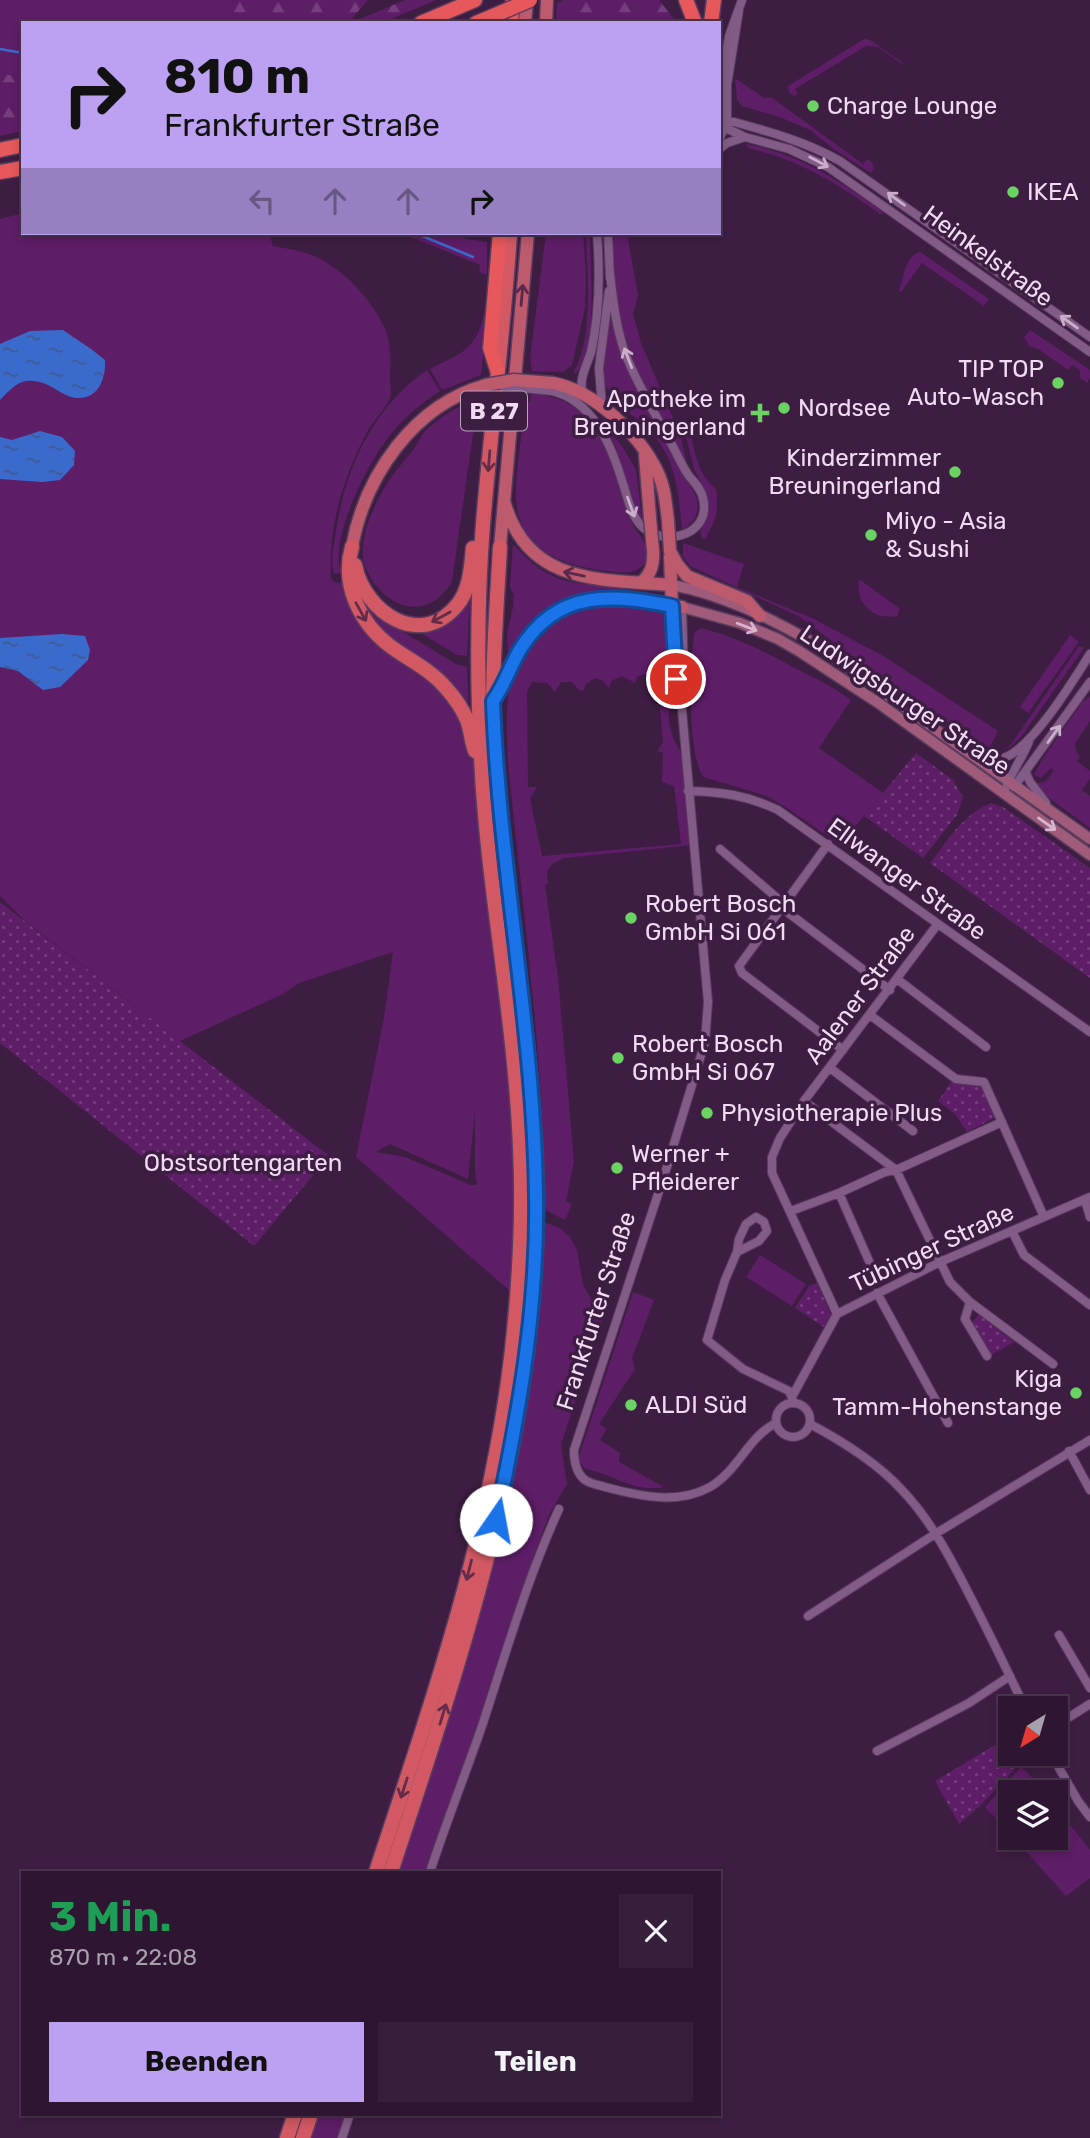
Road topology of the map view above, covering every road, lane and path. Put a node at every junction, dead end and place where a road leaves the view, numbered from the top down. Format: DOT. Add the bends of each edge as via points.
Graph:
graph roads {
  1 [pos="475,0"];
  2 [pos="513,0"];
  3 [pos="528,0"];
  4 [pos="547,0"];
  5 [pos="686,0"];
  6 [pos="714,0"];
  7 [pos="742,0"];
  8 [pos="739,10"];
  9 [pos="426,21"];
  10 [pos="481,21"];
  11 [pos="511,21"];
  12 [pos="525,21"];
  13 [pos="546,21"];
  14 [pos="694,21"];
  15 [pos="711,21"];
  16 [pos="721,86"];
  17 [pos="722,125"];
  18 [pos="745,137"];
  19 [pos="21,145"];
  20 [pos="721,148"];
  21 [pos="0,150"];
  22 [pos="21,168"];
  23 [pos="0,173"];
  24 [pos="872,182"];
  25 [pos="864,191"];
  26 [pos="500,235"];
  27 [pos="510,235"];
  28 [pos="528,235"];
  29 [pos="597,235"];
  30 [pos="608,235"];
  31 [pos="610,274"];
  32 [pos="1090,337"];
  33 [pos="1090,352"];
  34 [pos="497,370"];
  35 [pos="556,387"];
  36 [pos="582,387"];
  37 [pos="602,406"];
  38 [pos="644,452"];
  39 [pos="503,499"];
  40 [pos="483,527"];
  41 [pos="352,547"];
  42 [pos="500,547"];
  43 [pos="670,551"];
  44 [pos="641,583"];
  45 [pos="672,585"];
  46 [pos="677,606"];
  47 [pos="760,616"];
  48 [pos="1090,654"];
  49 [pos="1086,668"];
  50 [pos="1090,682"];
  51 [pos="493,701"];
  52 [pos="1029,741"];
  53 [pos="977,758"];
  54 [pos="481,763"];
  55 [pos="1026,773"];
  56 [pos="1012,783"];
  57 [pos="688,791"];
  58 [pos="1004,794"];
  59 [pos="1060,818"];
  60 [pos="1090,839"];
  61 [pos="828,844"];
  62 [pos="720,849"];
  63 [pos="1090,855"];
  64 [pos="782,905"];
  65 [pos="937,925"];
  66 [pos="897,979"];
  67 [pos="890,990"];
  68 [pos="870,1015"];
  69 [pos="1090,1032"];
  70 [pos="986,1047"];
  71 [pos="843,1050"];
  72 [pos="830,1068"];
  73 [pos="804,1101"];
  74 [pos="1002,1122"];
  75 [pos="913,1131"];
  76 [pos="896,1170"];
  77 [pos="839,1194"];
  78 [pos="1087,1198"];
  79 [pos="791,1211"];
  80 [pos="1044,1217"];
  81 [pos="1090,1217"];
  82 [pos="1012,1231"];
  83 [pos="737,1252"];
  84 [pos="869,1261"];
  85 [pos="940,1262"];
  86 [pos="877,1293"];
  87 [pos="970,1302"];
  88 [pos="1090,1305"];
  89 [pos="837,1314"];
  90 [pos="987,1356"];
  91 [pos="1053,1364"];
  92 [pos="794,1399"];
  93 [pos="776,1423"];
  94 [pos="948,1423"];
  95 [pos="810,1424"];
  96 [pos="1090,1440"];
  97 [pos="1069,1451"];
  98 [pos="1090,1490"];
  99 [pos="559,1509"];
  100 [pos="935,1534"];
  101 [pos="808,1616"];
  102 [pos="1059,1635"];
  103 [pos="1010,1676"];
  104 [pos="1090,1688"];
  105 [pos="1019,1696"];
  106 [pos="1090,1704"];
  107 [pos="1068,1718"];
  108 [pos="877,1751"];
  109 [pos="1058,1766"];
  110 [pos="1090,1817"];
  111 [pos="376,1871"];
  112 [pos="391,1871"];
  113 [pos="430,1871"];
  114 [pos="294,2116"];
  115 [pos="310,2116"];
  116 [pos="349,2116"];
  117 [pos="287,2138"];
  118 [pos="303,2138"];
  119 [pos="342,2138"];
  1 -- 9 [label="highway"];
  2 -- 11 [label="highway"];
  3 -- 10 [label="highway, bridge"];
  3 -- 12 [label="main road"];
  4 -- 13 [label="main road"];
  5 -- 14 [label="highway"];
  6 -- 15 [label="highway"];
  7 -- 8 [label="street"];
  8 -- 16 [label="street" via="729,36"];
  8 -- 17 [label="street"];
  17 -- 18 [label="street, Heinkelstraße"];
  17 -- 24 [label="street, Heinkelstraße" via="776,133 806,144"];
  18 -- 20 [label="street"];
  18 -- 25 [label="street, Heinkelstraße, one-way" via="809,157"];
  19 -- 21 [label="highway"];
  22 -- 23 [label="highway"];
  24 -- 25 [label="street"];
  32 -- 24 [label="street, Heinkelstraße, one-way"];
  25 -- 33 [label="street, Heinkelstraße"];
  26 -- 34 [label="highway" via="490,348"];
  27 -- 34 [label="highway, B 27"];
  39 -- 28 [label="main road, B 27, one-way"];
  29 -- 36 [label="street" via="599,300"];
  30 -- 31 [label="street"];
  35 -- 31 [label="street, one-way" via="589,414 604,435 640,525 673,538 693,531 704,514 702,494 653,411 625,351"];
  31 -- 37 [label="street" via="599,368"];
  34 -- 40 [label="highway, B 27, one-way"];
  35 -- 36 [label="main road"];
  35 -- 41 [label="main road, bridge" via="514,380 486,385 427,414 387,460 366,499"];
  36 -- 37 [label="main road"];
  37 -- 38 [label="main road"];
  38 -- 43 [label="main road, bridge" via="659,474"];
  38 -- 44 [label="main road, bridge" via="653,566"];
  39 -- 42 [label="main road, B 27"];
  44 -- 39 [label="main road, one-way" via="572,574 549,565 521,539"];
  40 -- 41 [label="highway, one-way" via="459,603 438,621 426,624 401,623 379,610 362,588"];
  40 -- 54 [label="highway, B 27" via="478,675"];
  41 -- 54 [label="highway, one-way" via="348,574 365,619 383,640 429,672 451,694 467,721"];
  42 -- 51 [label="highway, B 27"];
  43 -- 45 [label="main road"];
  43 -- 47 [label="main road" via="687,576 747,601"];
  44 -- 45 [label="main road"];
  45 -- 46 [label="main road"];
  45 -- 47 [label="main road, Ludwigsburger Straße" via="703,592"];
  46 -- 51 [label="highway" via="608,597 568,608 528,637"];
  46 -- 57 [label="street, Frankfurter Straße" via="674,670 681,699"];
  46 -- 58 [label="main road, Ludwigsburger Straße, one-way" via="740,624 799,651"];
  47 -- 53 [label="main road, Ludwigsburger Straße" via="817,645"];
  48 -- 49 [label="street"];
  49 -- 52 [label="street"];
  55 -- 50 [label="street, one-way"];
  112 -- 51 [label="highway, B 27, one-way" via="455,1676 491,1544 519,1410 532,1301 535,1146 500,822"];
  52 -- 53 [label="street" via="1007,757"];
  52 -- 56 [label="street"];
  53 -- 56 [label="main road, Ludwigsburger Straße"];
  54 -- 111 [label="highway, B 27, one-way" via="520,1147 522,1239 514,1334 481,1522 440,1674"];
  55 -- 56 [label="street"];
  55 -- 59 [label="street"];
  56 -- 58 [label="street"];
  56 -- 59 [label="main road, Ludwigsburger Straße"];
  57 -- 61 [label="street, Ellwanger Straße" via="755,799"];
  57 -- 93 [label="street, Frankfurter Straße" via="707,989 705,1042 575,1450 576,1467 585,1480 645,1496 689,1495 720,1480"];
  58 -- 63 [label="main road, Ludwigsburger Straße, one-way"];
  59 -- 60 [label="main road, Ludwigsburger Straße"];
  61 -- 64 [label="street"];
  61 -- 65 [label="street, Ellwanger Straße"];
  62 -- 64 [label="street"];
  64 -- 67 [label="street"];
  64 -- 71 [label="street" via="739,966 742,973"];
  65 -- 66 [label="street, Aalener Straße"];
  65 -- 69 [label="street, Ellwanger Straße"];
  66 -- 67 [label="street, Aalener Straße"];
  66 -- 70 [label="street"];
  67 -- 68 [label="street, Aalener Straße"];
  68 -- 71 [label="street, Aalener Straße"];
  68 -- 74 [label="street" via="956,1079 984,1082"];
  71 -- 72 [label="street, Aalener Straße"];
  72 -- 73 [label="street, Aalener Straße"];
  72 -- 75 [label="street"];
  73 -- 76 [label="street"];
  73 -- 79 [label="street, Aalener Straße" via="772,1157 772,1173"];
  74 -- 76 [label="street"];
  74 -- 80 [label="street"];
  76 -- 77 [label="street"];
  76 -- 85 [label="street"];
  77 -- 79 [label="street"];
  77 -- 84 [label="street"];
  78 -- 80 [label="street, Tübinger Straße"];
  78 -- 81 [label="street"];
  79 -- 89 [label="street, Aalener Straße"];
  80 -- 82 [label="street, Tübinger Straße"];
  82 -- 85 [label="street, Tübinger Straße"];
  82 -- 88 [label="street" via="1024,1255"];
  83 -- 92 [label="street" via="707,1340 743,1369 789,1391"];
  85 -- 86 [label="street, Tübinger Straße"];
  85 -- 87 [label="street" via="950,1282"];
  86 -- 89 [label="street, Tübinger Straße"];
  86 -- 94 [label="street"];
  87 -- 90 [label="street" via="965,1319"];
  87 -- 91 [label="street"];
  89 -- 92 [label="street, Tübinger Straße"];
  92 -- 93 [label="street" via="781,1408"];
  92 -- 95 [label="street" via="807,1410"];
  93 -- 95 [label="street" via="784,1434 795,1436"];
  95 -- 100 [label="street" via="863,1457 901,1489"];
  96 -- 97 [label="street"];
  97 -- 98 [label="street"];
  97 -- 100 [label="street"];
  99 -- 113 [label="street" via="524,1594"];
  100 -- 101 [label="street"];
  100 -- 103 [label="street"];
  102 -- 104 [label="street"];
  103 -- 105 [label="street"];
  103 -- 108 [label="street"];
  106 -- 107 [label="street"];
  109 -- 110 [label="street"];
  114 -- 117 [label="highway"];
  115 -- 118 [label="highway"];
  116 -- 119 [label="street"];
}
